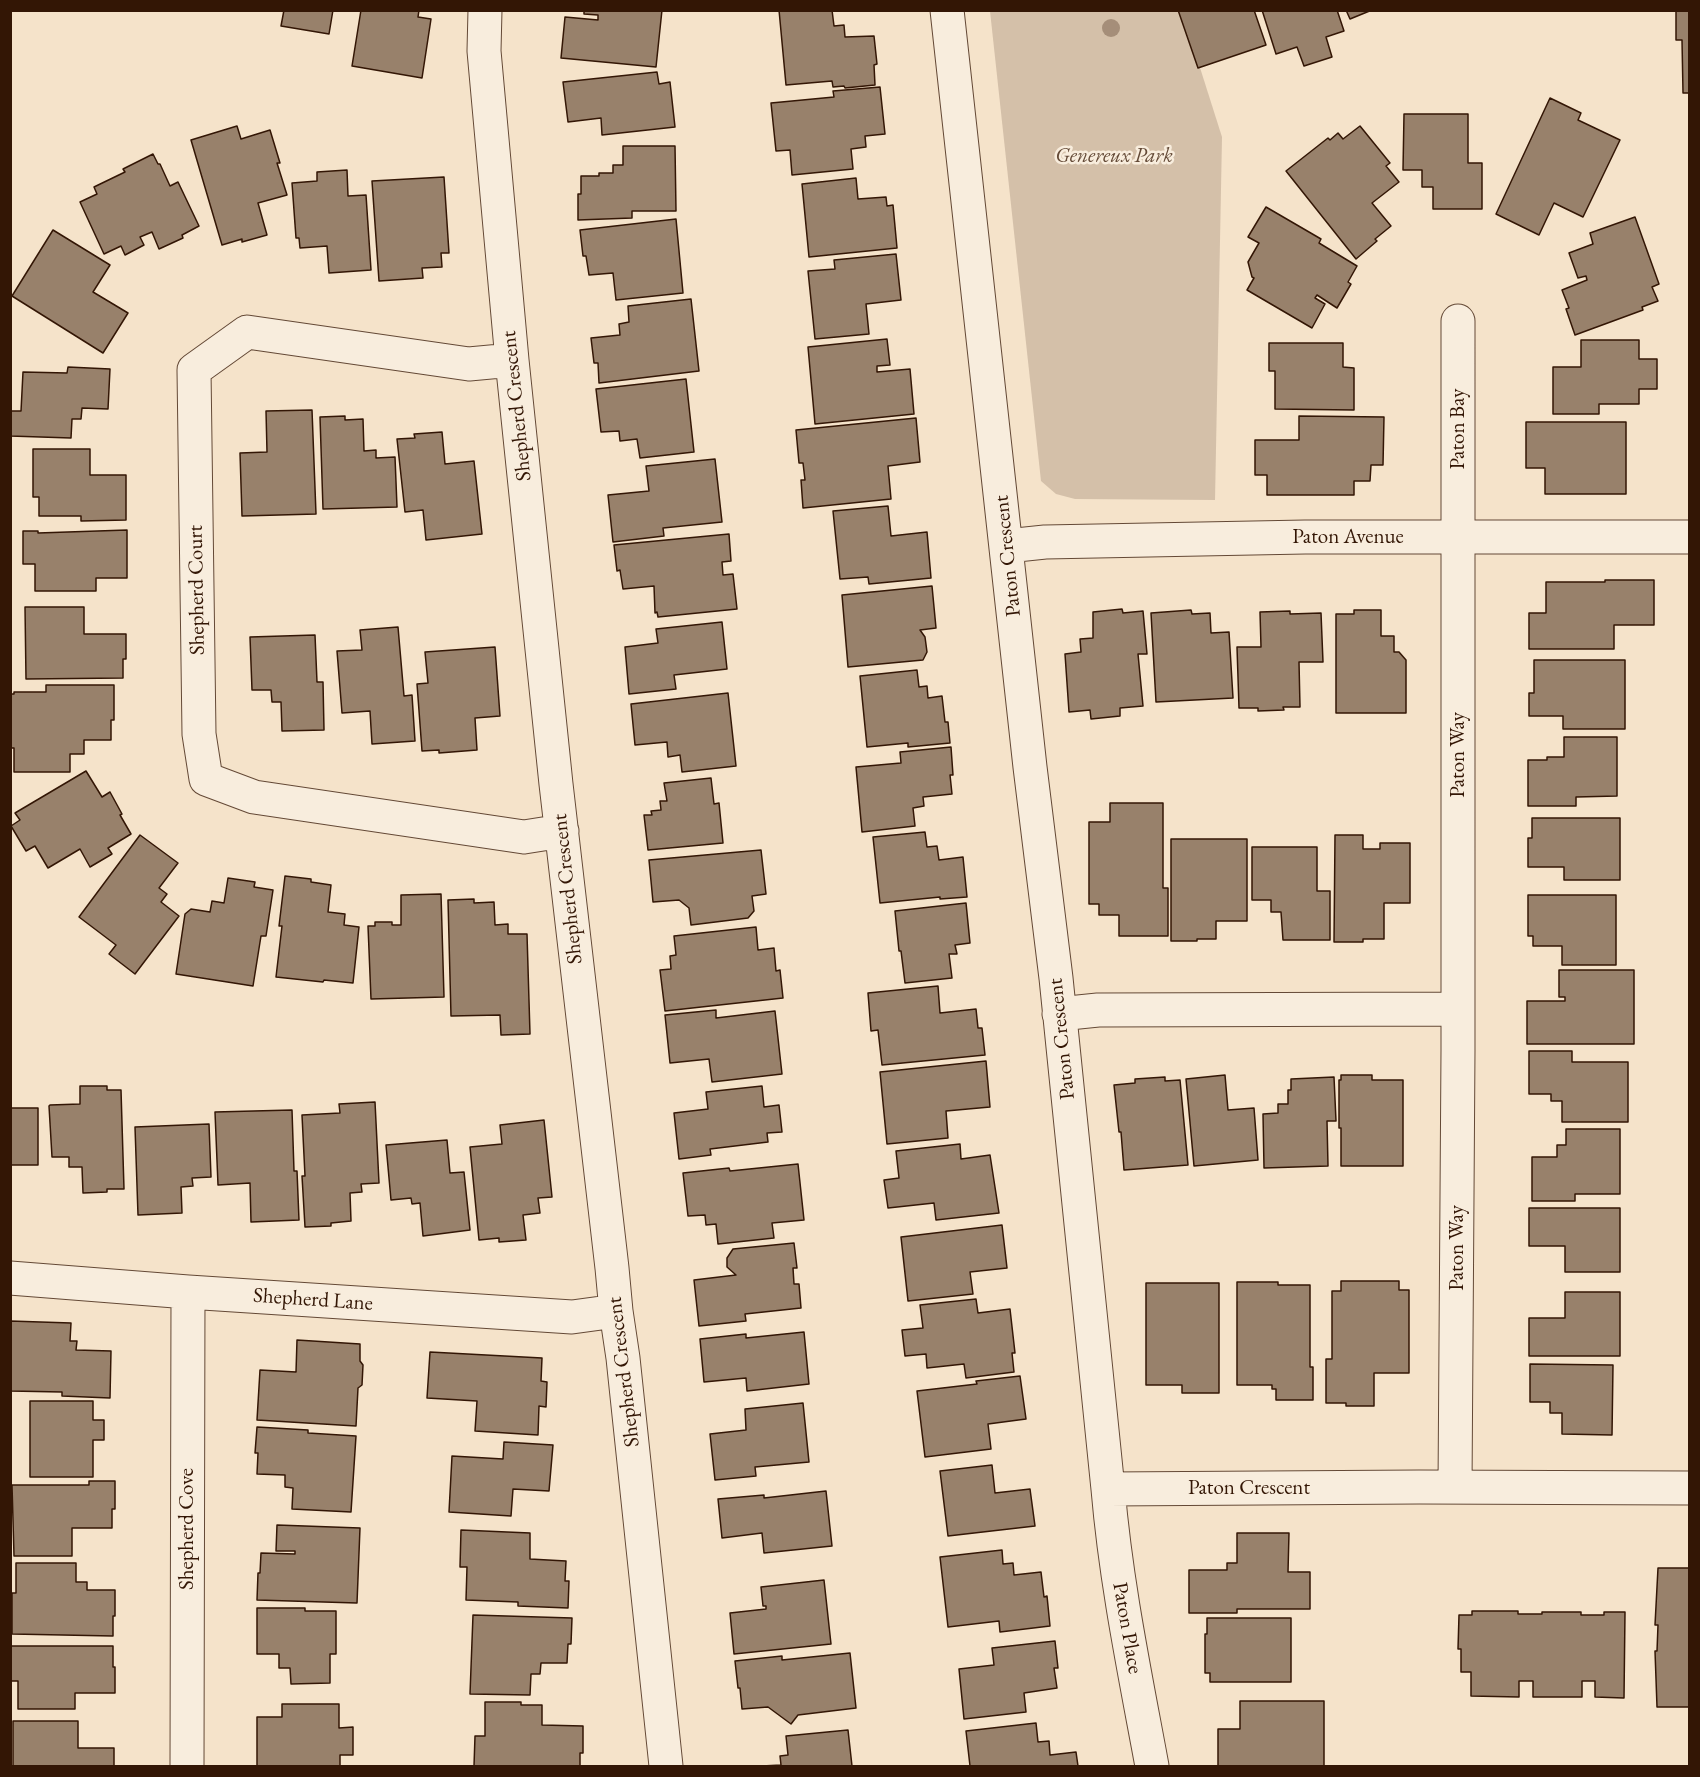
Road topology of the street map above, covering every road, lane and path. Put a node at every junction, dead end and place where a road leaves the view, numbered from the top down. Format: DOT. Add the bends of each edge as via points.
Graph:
graph roads {
  1 [pos="485,10"];
  2 [pos="947,10"];
  3 [pos="1458,321"];
  4 [pos="512,360"];
  5 [pos="1458,537"];
  6 [pos="1689,537"];
  7 [pos="1007,546"];
  8 [pos="562,831"];
  9 [pos="1458,1009"];
  10 [pos="1059,1014"];
  11 [pos="10,1278"];
  12 [pos="188,1292"];
  13 [pos="616,1311"];
  14 [pos="1455,1486"];
  15 [pos="1689,1488"];
  16 [pos="1108,1490"];
  17 [pos="187,1767"];
  18 [pos="666,1767"];
  19 [pos="1152,1767"];
  1 -- 4 [label="street, Shepherd Crescent" via="484,51"];
  2 -- 7 [label="street, Paton Crescent"];
  3 -- 5 [label="street, Paton Bay"];
  4 -- 8 [label="street, Shepherd Crescent"];
  4 -- 8 [label="street, Shepherd Court" via="469,364 247,332 194,370 199,734 206,779 254,797 524,837"];
  5 -- 6 [label="street, Paton Avenue"];
  5 -- 7 [label="street, Paton Avenue" via="1057,542"];
  5 -- 9 [label="street, Paton Way"];
  7 -- 10 [label="street, Paton Crescent"];
  8 -- 13 [label="street, Shepherd Crescent"];
  9 -- 10 [label="street" via="1098,1010"];
  9 -- 14 [label="street, Paton Way"];
  10 -- 16 [label="street, Paton Crescent"];
  11 -- 12 [label="street, Shepherd Lane"];
  12 -- 13 [label="street, Shepherd Lane" via="572,1317"];
  12 -- 17 [label="street, Shepherd Cove"];
  13 -- 18 [label="street, Shepherd Crescent"];
  14 -- 15 [label="street, Paton Crescent"];
  14 -- 16 [label="street, Paton Crescent"];
  16 -- 19 [label="street, Paton Place" via="1125,1622"];
}
